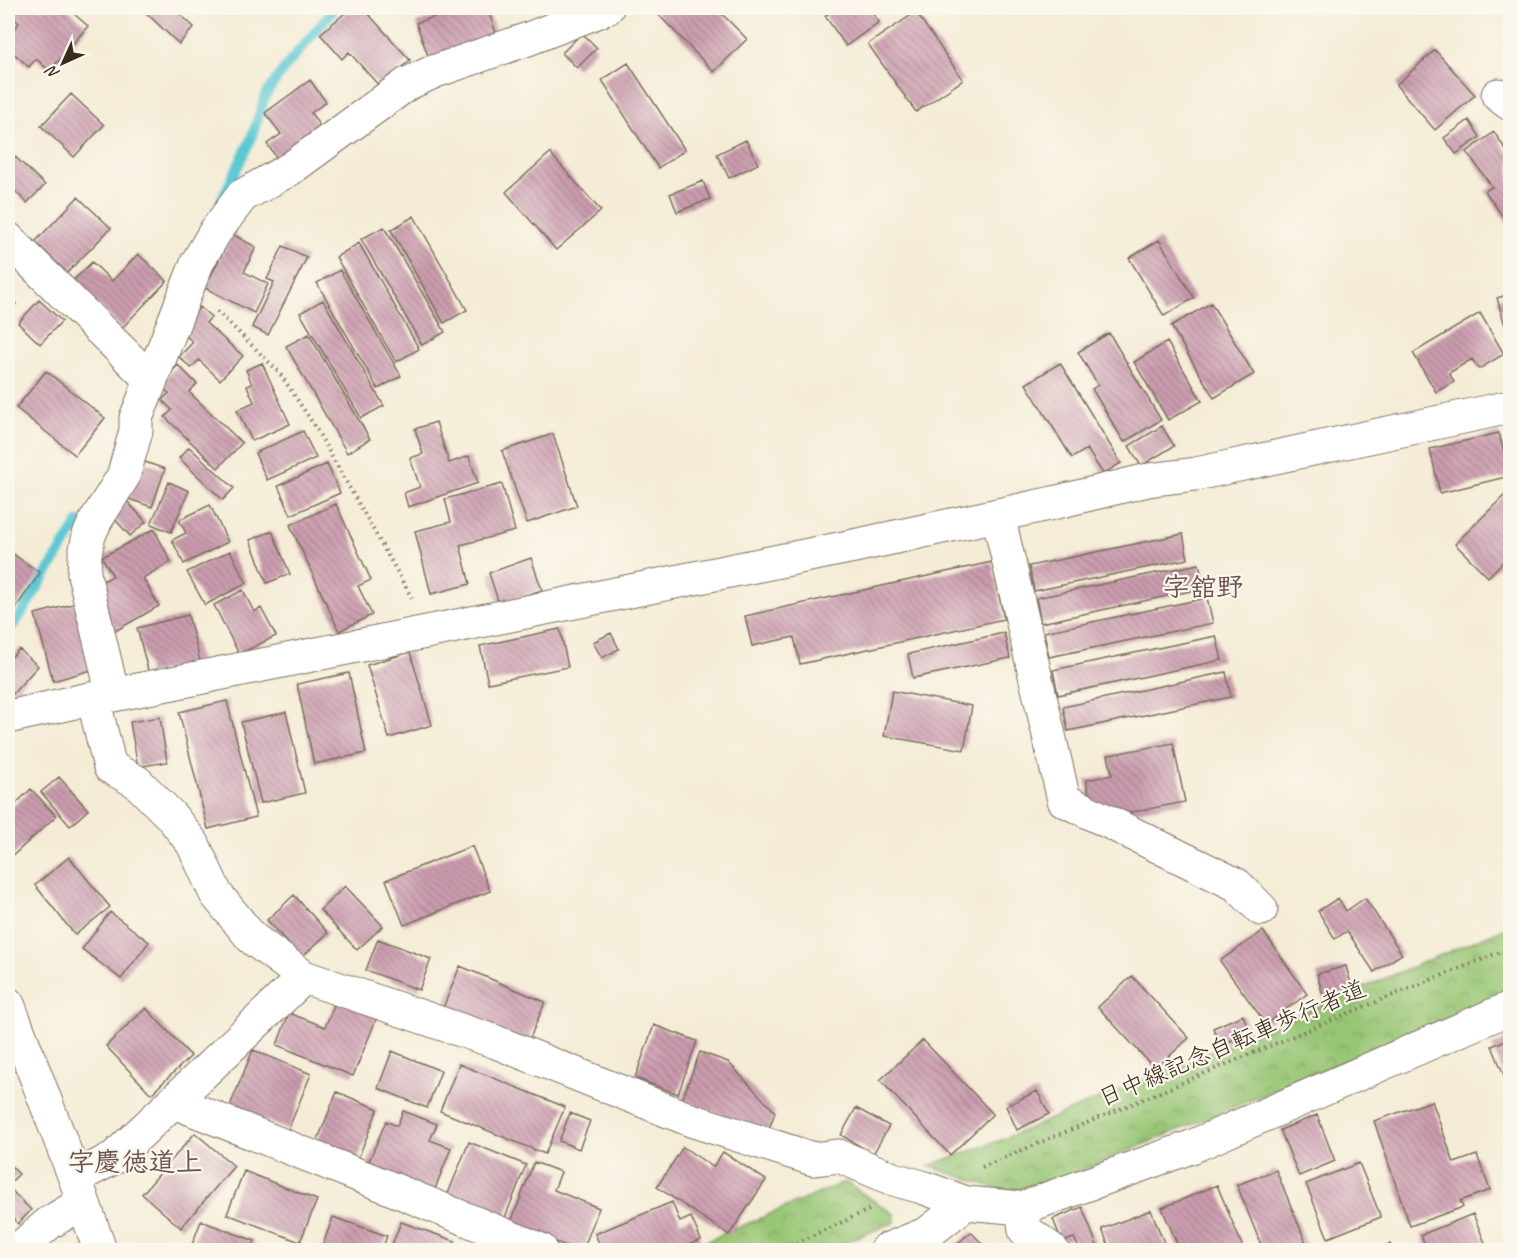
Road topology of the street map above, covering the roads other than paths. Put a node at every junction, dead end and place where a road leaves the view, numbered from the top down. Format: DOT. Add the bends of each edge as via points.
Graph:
graph roads {
  1 [pos="607,8"];
  2 [pos="8,239"];
  3 [pos="151,380"];
  4 [pos="1510,407"];
  5 [pos="998,515"];
  6 [pos="103,696"];
  7 [pos="8,717"];
  8 [pos="1261,909"];
  9 [pos="304,977"];
  10 [pos="8,1004"];
  11 [pos="1510,1008"];
  12 [pos="174,1102"];
  13 [pos="79,1191"];
  14 [pos="966,1203"];
  15 [pos="1022,1208"];
  16 [pos="8,1241"];
  17 [pos="17,1251"];
  18 [pos="100,1251"];
  19 [pos="541,1251"];
  20 [pos="886,1251"];
  21 [pos="1052,1251"];
  1 -- 3 [label="street" via="407,84 290,169 242,196 214,232 197,263"];
  2 -- 3 [label="street"];
  3 -- 6 [label="street" via="136,418 123,477 96,520 85,554 84,574"];
  4 -- 5 [label="street" via="1149,480"];
  5 -- 6 [label="street" via="432,633"];
  5 -- 8 [label="street" via="1064,800 1237,885"];
  6 -- 7 [label="street"];
  6 -- 9 [label="street" via="110,767 137,782 171,816 193,844 216,894 252,938"];
  9 -- 12 [label="street"];
  9 -- 14 [label="street" via="496,1042 691,1120 813,1159 839,1156"];
  10 -- 13 [label="street"];
  11 -- 15 [label="street" via="1191,1147"];
  12 -- 13 [label="street"];
  12 -- 19 [label="street"];
  13 -- 17 [label="street"];
  13 -- 18 [label="street"];
  14 -- 15 [label="street"];
  14 -- 20 [label="street" via="928,1233"];
  15 -- 21 [label="street" via="1024,1230"];
  16 -- 17 [label="street"];
}
